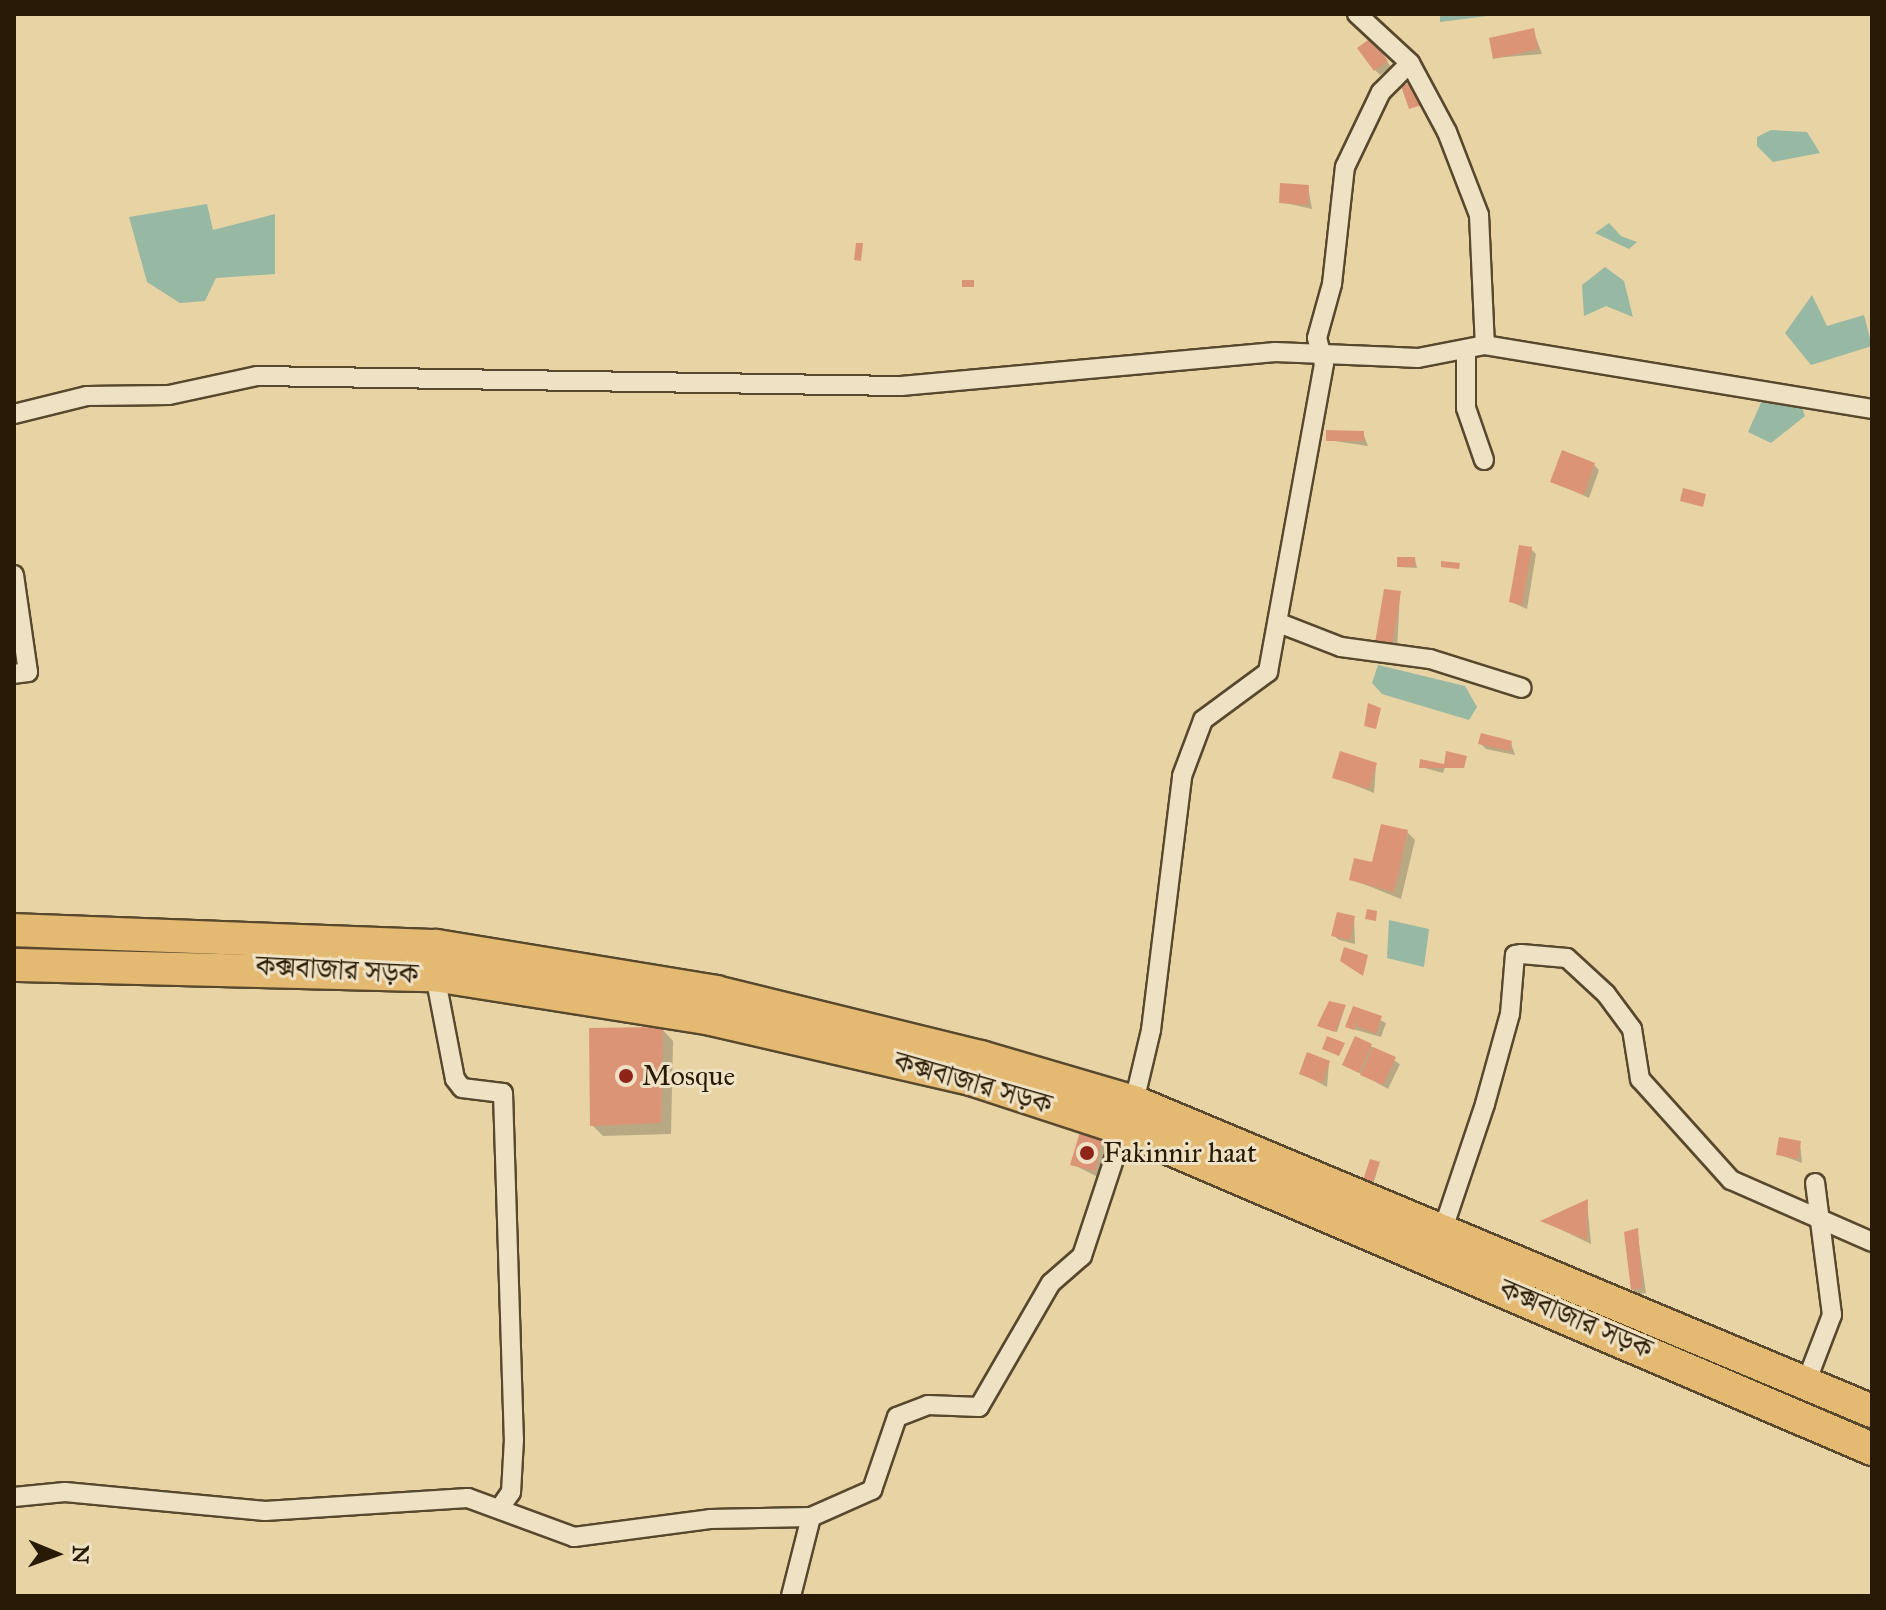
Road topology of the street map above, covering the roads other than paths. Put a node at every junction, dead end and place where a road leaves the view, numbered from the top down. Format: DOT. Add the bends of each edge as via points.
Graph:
graph roads {
  1 [pos="1357,14"];
  2 [pos="1410,63"];
  3 [pos="1485,345"];
  4 [pos="1318,352"];
  5 [pos="1466,354"];
  6 [pos="1872,409"];
  7 [pos="14,414"];
  8 [pos="1484,460"];
  9 [pos="14,575"];
  10 [pos="1279,623"];
  11 [pos="14,674"];
  12 [pos="1522,688"];
  13 [pos="14,930"];
  14 [pos="435,960"];
  15 [pos="14,965"];
  16 [pos="1129,1115"];
  17 [pos="1815,1183"];
  18 [pos="1816,1219"];
  19 [pos="1443,1229"];
  20 [pos="1872,1242"];
  21 [pos="1807,1380"];
  22 [pos="1872,1411"];
  23 [pos="1872,1449"];
  24 [pos="14,1497"];
  25 [pos="500,1508"];
  26 [pos="811,1517"];
  27 [pos="791,1596"];
  1 -- 2 [label="street"];
  2 -- 3 [label="street" via="1479,215"];
  2 -- 4 [label="street" via="1381,92 1345,167"];
  3 -- 5 [label="street"];
  3 -- 6 [label="street"];
  4 -- 5 [label="street"];
  4 -- 7 [label="street" via="1043,368 901,386 257,376 169,395 87,396"];
  4 -- 10 [label="street" via="1324,364"];
  5 -- 8 [label="street" via="1466,408"];
  9 -- 11 [label="street" via="28,672"];
  10 -- 12 [label="street" via="1341,647 1430,659"];
  10 -- 16 [label="street" via="1268,672 1203,720 1191,746 1151,1030"];
  13 -- 14 [label="highway, কক্সবাজার সড়ক"];
  14 -- 15 [label="highway, কক্সবাজার সড়ক"];
  14 -- 16 [label="highway, কক্সবাজার সড়ক" via="716,992"];
  14 -- 25 [label="street" via="455,1079 462,1088 503,1093 513,1234 514,1439 511,1492"];
  16 -- 19 [label="highway, কক্সবাজার সড়ক"];
  16 -- 23 [label="highway, কক্সবাজার সড়ক"];
  16 -- 26 [label="street" via="1082,1256 1051,1283 979,1407 928,1405 897,1417 872,1490"];
  17 -- 18 [label="street"];
  18 -- 19 [label="street" via="1731,1180 1660,1108 1640,1079 1632,1029 1567,958 1521,954 1515,955 1510,1014 1485,1104"];
  18 -- 20 [label="street"];
  18 -- 21 [label="street" via="1832,1315"];
  19 -- 21 [label="highway, কক্সবাজার সড়ক"];
  21 -- 22 [label="highway, কক্সবাজার সড়ক"];
  24 -- 25 [label="street" via="65,1492 265,1511 468,1498"];
  25 -- 26 [label="street" via="574,1537 710,1519"];
  26 -- 27 [label="street"];
}
